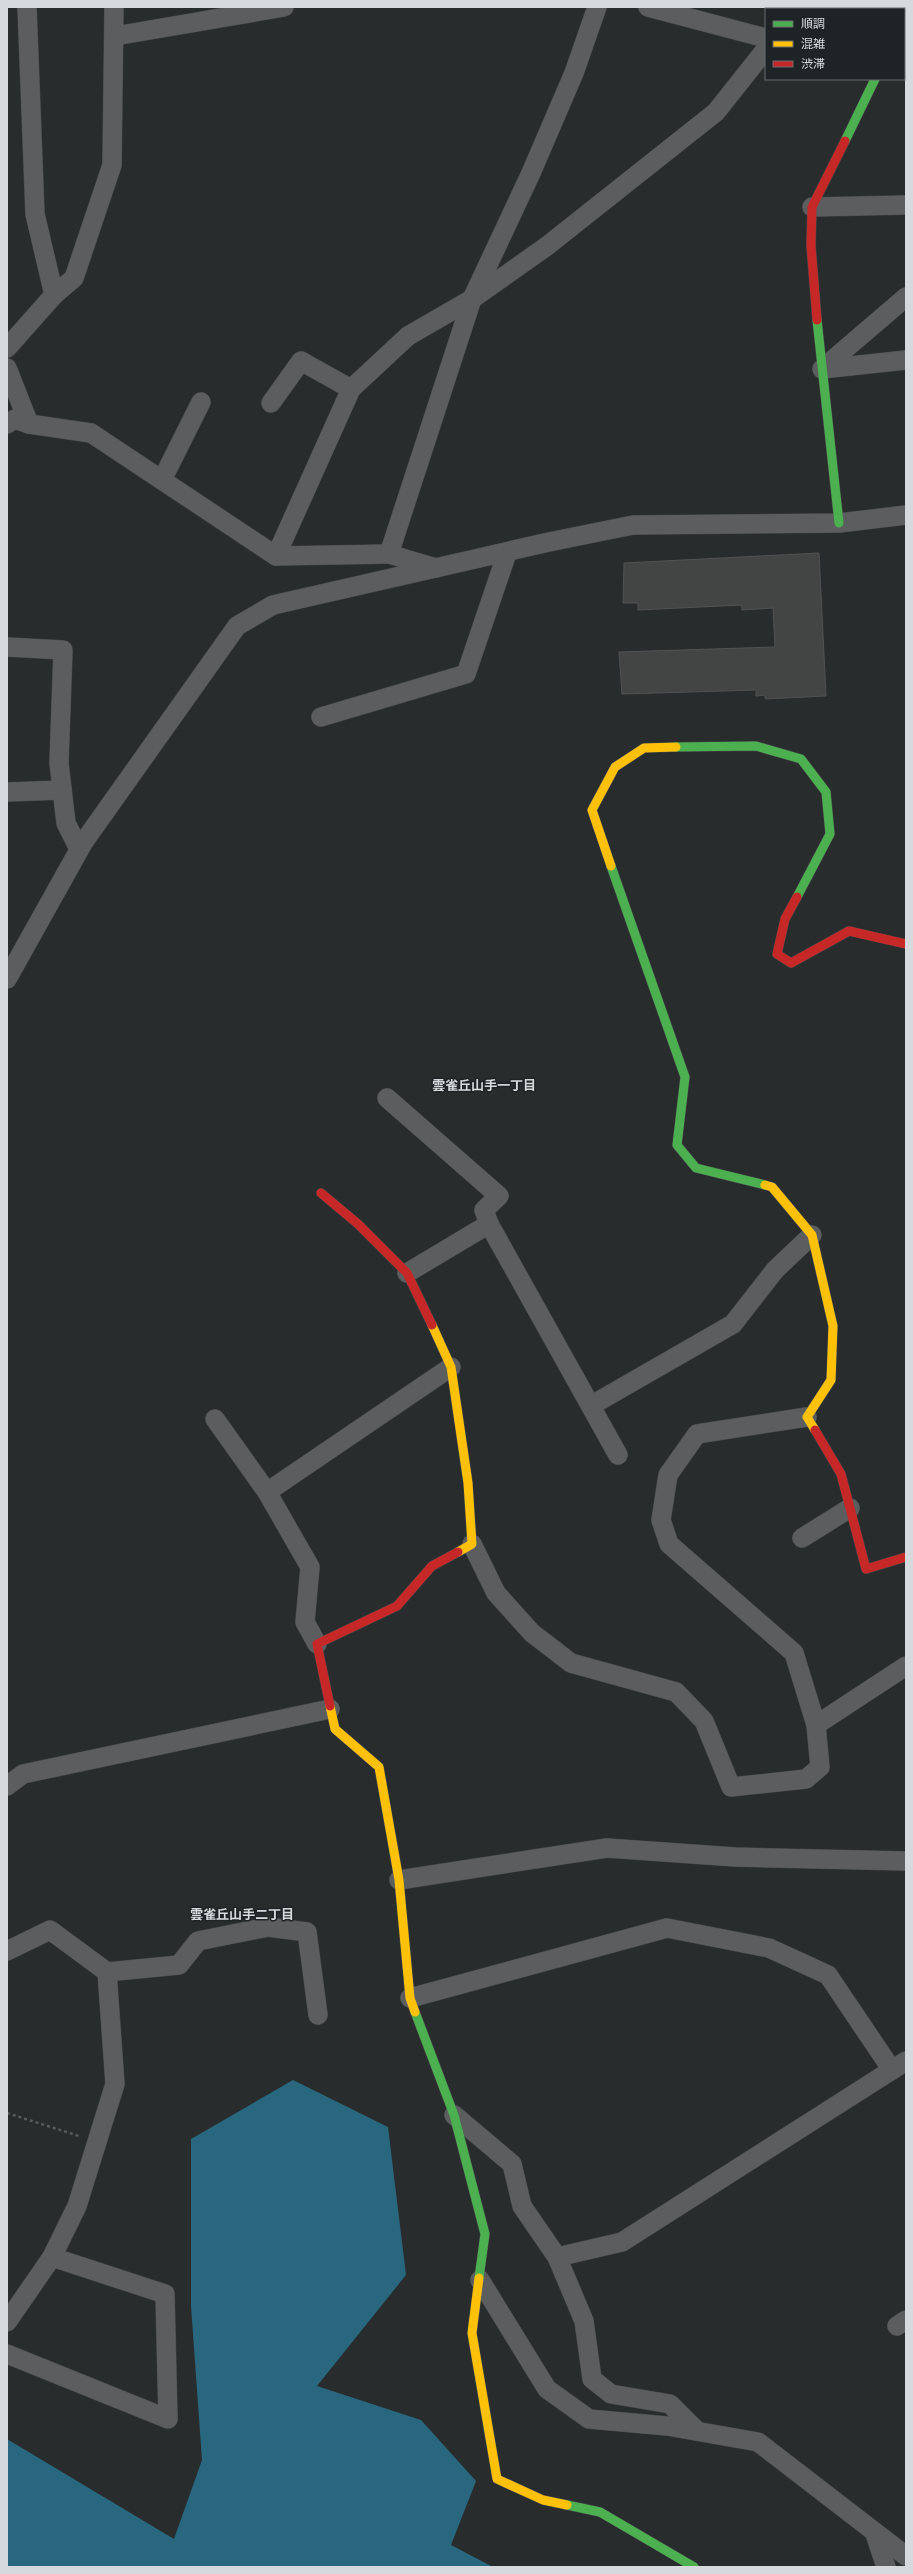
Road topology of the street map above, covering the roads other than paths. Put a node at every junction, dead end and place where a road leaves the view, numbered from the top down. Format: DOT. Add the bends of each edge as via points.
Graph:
graph roads {
  1 [pos="27,7"];
  2 [pos="114,7"];
  3 [pos="284,7"];
  4 [pos="597,7"];
  5 [pos="648,7"];
  6 [pos="115,36"];
  7 [pos="765,38"];
  8 [pos="765,50"];
  9 [pos="874,80"];
  10 [pos="906,205"];
  11 [pos="812,207"];
  12 [pos="54,296"];
  13 [pos="906,297"];
  14 [pos="472,299"];
  15 [pos="7,348"];
  16 [pos="906,360"];
  17 [pos="7,368"];
  18 [pos="822,369"];
  19 [pos="351,389"];
  20 [pos="201,402"];
  21 [pos="272,403"];
  22 [pos="7,424"];
  23 [pos="29,424"];
  24 [pos="162,480"];
  25 [pos="906,515"];
  26 [pos="839,522"];
  27 [pos="507,553"];
  28 [pos="389,554"];
  29 [pos="276,556"];
  30 [pos="436,568"];
  31 [pos="7,647"];
  32 [pos="321,717"];
  33 [pos="62,790"];
  34 [pos="7,792"];
  35 [pos="79,849"];
  36 [pos="906,944"];
  37 [pos="7,979"];
  38 [pos="387,1098"];
  39 [pos="321,1193"];
  40 [pos="489,1224"];
  41 [pos="812,1234"];
  42 [pos="407,1273"];
  43 [pos="451,1366"];
  44 [pos="592,1405"];
  45 [pos="807,1417"];
  46 [pos="215,1419"];
  47 [pos="618,1455"];
  48 [pos="268,1492"];
  49 [pos="850,1508"];
  50 [pos="802,1538"];
  51 [pos="472,1544"];
  52 [pos="906,1557"];
  53 [pos="316,1644"];
  54 [pos="906,1666"];
  55 [pos="330,1709"];
  56 [pos="816,1725"];
  57 [pos="7,1786"];
  58 [pos="906,1861"];
  59 [pos="399,1880"];
  60 [pos="7,1950"];
  61 [pos="107,1972"];
  62 [pos="410,1998"];
  63 [pos="318,2015"];
  64 [pos="899,2065"];
  65 [pos="454,2115"];
  66 [pos="52,2257"];
  67 [pos="557,2257"];
  68 [pos="480,2280"];
  69 [pos="7,2322"];
  70 [pos="7,2354"];
  71 [pos="697,2431"];
  72 [pos="875,2534"];
  73 [pos="906,2556"];
  74 [pos="694,2567"];
  75 [pos="886,2567"];
  1 -- 12 [label="street" via="34,214"];
  2 -- 6 [label="street"];
  3 -- 6 [label="street"];
  4 -- 14 [label="street" via="574,73"];
  5 -- 7 [label="street"];
  6 -- 12 [label="street" via="112,165 74,278"];
  8 -- 14 [label="street" via="716,112 547,246"];
  9 -- 11 [label="street"];
  10 -- 11 [label="street"];
  11 -- 18 [label="street" via="811,246"];
  12 -- 15 [label="street"];
  13 -- 18 [label="street"];
  14 -- 19 [label="street" via="408,336"];
  14 -- 28 [label="street"];
  16 -- 18 [label="street"];
  17 -- 23 [label="street"];
  18 -- 26 [label="street"];
  19 -- 21 [label="street" via="301,361"];
  19 -- 29 [label="street"];
  20 -- 24 [label="street"];
  22 -- 23 [label="street" via="14,419"];
  23 -- 24 [label="street" via="91,432"];
  24 -- 29 [label="street"];
  25 -- 26 [label="street"];
  26 -- 27 [label="street" via="633,525"];
  27 -- 30 [label="street"];
  27 -- 32 [label="street" via="466,674"];
  28 -- 29 [label="street"];
  28 -- 30 [label="street"];
  30 -- 35 [label="street" via="273,605 237,626"];
  31 -- 33 [label="street" via="63,650 59,763"];
  33 -- 34 [label="street"];
  33 -- 35 [label="street" via="66,823"];
  35 -- 37 [label="street"];
  36 -- 41 [label="street" via="849,931 791,963 777,954 785,919 830,834 826,792 801,759 756,746 644,748 615,767 592,810 685,1077 677,1145 696,1168 772,1187"];
  38 -- 40 [label="street" via="499,1196 484,1210"];
  39 -- 42 [label="street" via="358,1224"];
  40 -- 42 [label="street"];
  40 -- 44 [label="street"];
  41 -- 44 [label="street" via="775,1270 733,1324"];
  41 -- 45 [label="street" via="833,1326 831,1380"];
  42 -- 43 [label="street"];
  43 -- 48 [label="street"];
  43 -- 51 [label="street" via="468,1483"];
  44 -- 47 [label="street"];
  45 -- 49 [label="street" via="841,1474"];
  45 -- 56 [label="street" via="697,1434 668,1475 661,1520 669,1544 794,1653"];
  46 -- 48 [label="street"];
  48 -- 53 [label="street" via="310,1567 305,1622"];
  49 -- 50 [label="street"];
  49 -- 52 [label="street" via="866,1569"];
  51 -- 53 [label="street" via="432,1566 397,1606"];
  51 -- 56 [label="street" via="496,1593 532,1633 571,1663 676,1692 704,1721 731,1787 806,1780 820,1767"];
  53 -- 55 [label="street"];
  54 -- 56 [label="street"];
  55 -- 57 [label="street" via="23,1774"];
  55 -- 59 [label="street" via="335,1729 379,1766"];
  58 -- 59 [label="street" via="735,1857 607,1848"];
  59 -- 62 [label="street"];
  60 -- 61 [label="street" via="50,1930"];
  61 -- 63 [label="street" via="179,1965 198,1941 268,1928 307,1932"];
  61 -- 66 [label="street" via="115,2084 77,2206"];
  62 -- 64 [label="street" via="667,1928 769,1948 828,1975"];
  62 -- 65 [label="street"];
  64 -- 67 [label="street" via="622,2242"];
  65 -- 67 [label="street" via="512,2164 522,2206"];
  65 -- 68 [label="street" via="484,2234"];
  66 -- 69 [label="street"];
  66 -- 70 [label="street" via="165,2294 168,2419"];
  67 -- 71 [label="street" via="584,2321 592,2379 611,2394 670,2404"];
  68 -- 71 [label="street" via="547,2389 589,2419"];
  68 -- 74 [label="street" via="472,2333 497,2479 543,2500 600,2512"];
  71 -- 72 [label="street" via="758,2442"];
  72 -- 73 [label="street"];
  72 -- 75 [label="street"];
}
